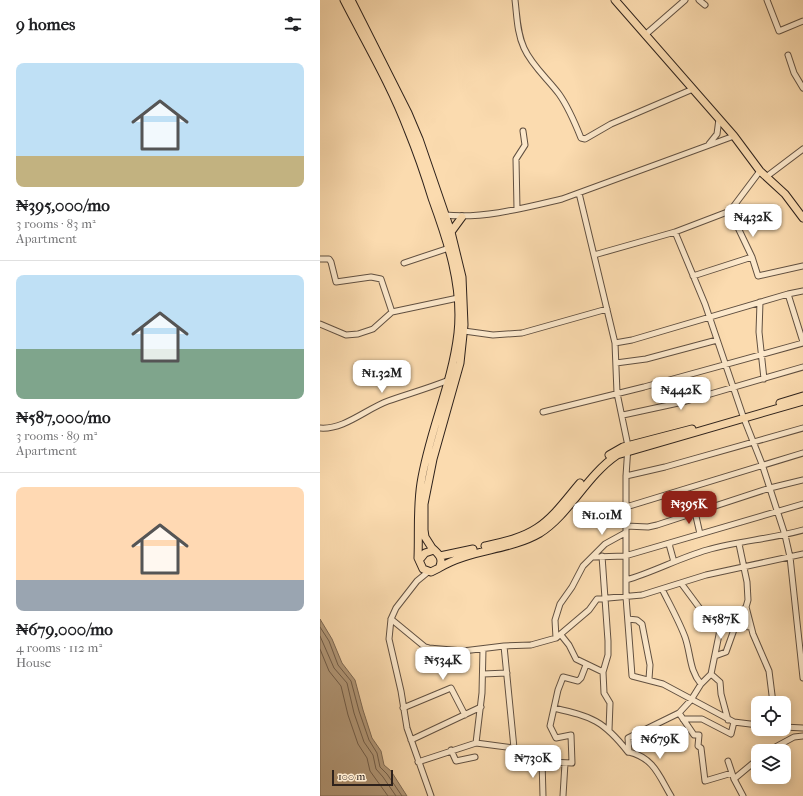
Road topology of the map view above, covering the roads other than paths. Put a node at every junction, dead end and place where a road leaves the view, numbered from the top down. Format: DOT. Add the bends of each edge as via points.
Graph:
graph roads {
  1 [pos="344,0"];
  2 [pos="351,0"];
  3 [pos="515,0"];
  4 [pos="615,0"];
  5 [pos="685,0"];
  6 [pos="699,0"];
  7 [pos="767,0"];
  8 [pos="705,5"];
  9 [pos="803,21"];
  10 [pos="645,35"];
  11 [pos="788,55"];
  12 [pos="803,88"];
  13 [pos="693,89"];
  14 [pos="719,119"];
  15 [pos="523,131"];
  16 [pos="734,136"];
  17 [pos="708,144"];
  18 [pos="803,149"];
  19 [pos="760,171"];
  20 [pos="766,177"];
  21 [pos="579,193"];
  22 [pos="517,209"];
  23 [pos="730,211"];
  24 [pos="445,215"];
  25 [pos="462,217"];
  26 [pos="803,218"];
  27 [pos="451,232"];
  28 [pos="675,232"];
  29 [pos="449,248"];
  30 [pos="594,255"];
  31 [pos="752,256"];
  32 [pos="320,259"];
  33 [pos="404,263"];
  34 [pos="803,266"];
  35 [pos="693,276"];
  36 [pos="803,291"];
  37 [pos="788,294"];
  38 [pos="458,298"];
  39 [pos="760,302"];
  40 [pos="607,309"];
  41 [pos="392,312"];
  42 [pos="709,316"];
  43 [pos="320,324"];
  44 [pos="464,331"];
  45 [pos="717,340"];
  46 [pos="615,343"];
  47 [pos="803,343"];
  48 [pos="762,354"];
  49 [pos="616,363"];
  50 [pos="726,364"];
  51 [pos="803,367"];
  52 [pos="764,379"];
  53 [pos="449,380"];
  54 [pos="734,386"];
  55 [pos="618,393"];
  56 [pos="803,396"];
  57 [pos="803,401"];
  58 [pos="543,412"];
  59 [pos="623,415"];
  60 [pos="744,417"];
  61 [pos="320,428"];
  62 [pos="803,428"];
  63 [pos="755,443"];
  64 [pos="628,449"];
  65 [pos="803,453"];
  66 [pos="762,464"];
  67 [pos="626,476"];
  68 [pos="803,480"];
  69 [pos="770,488"];
  70 [pos="803,504"];
  71 [pos="626,507"];
  72 [pos="777,510"];
  73 [pos="695,512"];
  74 [pos="626,526"];
  75 [pos="803,530"];
  76 [pos="625,533"];
  77 [pos="700,534"];
  78 [pos="785,535"];
  79 [pos="669,544"];
  80 [pos="738,544"];
  81 [pos="432,548"];
  82 [pos="803,554"];
  83 [pos="440,556"];
  84 [pos="594,556"];
  85 [pos="602,556"];
  86 [pos="625,556"];
  87 [pos="418,558"];
  88 [pos="790,558"];
  89 [pos="674,562"];
  90 [pos="743,566"];
  91 [pos="422,567"];
  92 [pos="439,568"];
  93 [pos="428,572"];
  94 [pos="626,580"];
  95 [pos="417,581"];
  96 [pos="681,583"];
  97 [pos="662,589"];
  98 [pos="626,597"];
  99 [pos="605,599"];
  100 [pos="746,607"];
  101 [pos="391,619"];
  102 [pos="628,619"];
  103 [pos="721,625"];
  104 [pos="735,626"];
  105 [pos="751,627"];
  106 [pos="559,636"];
  107 [pos="504,646"];
  108 [pos="483,649"];
  109 [pos="715,656"];
  110 [pos="586,665"];
  111 [pos="603,672"];
  112 [pos="507,673"];
  113 [pos="482,674"];
  114 [pos="711,674"];
  115 [pos="803,678"];
  116 [pos="649,679"];
  117 [pos="700,684"];
  118 [pos="772,696"];
  119 [pos="691,700"];
  120 [pos="481,707"];
  121 [pos="403,708"];
  122 [pos="554,708"];
  123 [pos="679,713"];
  124 [pos="465,715"];
  125 [pos="683,719"];
  126 [pos="728,720"];
  127 [pos="734,722"];
  128 [pos="751,724"];
  129 [pos="791,727"];
  130 [pos="803,728"];
  131 [pos="609,730"];
  132 [pos="803,736"];
  133 [pos="411,740"];
  134 [pos="476,743"];
  135 [pos="781,744"];
  136 [pos="514,748"];
  137 [pos="452,750"];
  138 [pos="629,752"];
  139 [pos="475,757"];
  140 [pos="542,760"];
  141 [pos="728,761"];
  142 [pos="418,762"];
  143 [pos="565,763"];
  144 [pos="751,765"];
  145 [pos="732,773"];
  146 [pos="734,779"];
  147 [pos="431,796"];
  148 [pos="543,796"];
  149 [pos="563,796"];
  150 [pos="671,796"];
  151 [pos="743,796"];
  1 -- 29 [label="main road" via="408,130"];
  2 -- 24 [label="main road" via="408,114"];
  3 -- 13 [label="street" via="517,27 524,48 559,94 581,138 585,139 610,124"];
  4 -- 10 [label="main road"];
  5 -- 10 [label="street"];
  6 -- 8 [label="street"];
  7 -- 9 [label="street" via="779,31"];
  10 -- 13 [label="main road"];
  11 -- 12 [label="street"];
  13 -- 14 [label="main road"];
  14 -- 16 [label="main road"];
  14 -- 17 [label="street" via="717,134"];
  15 -- 22 [label="street" via="525,145 516,159 515,169"];
  16 -- 17 [label="street"];
  16 -- 19 [label="main road"];
  17 -- 21 [label="street"];
  18 -- 20 [label="street"];
  19 -- 20 [label="main road"];
  19 -- 23 [label="street"];
  20 -- 26 [label="main road"];
  21 -- 22 [label="street"];
  21 -- 30 [label="street"];
  22 -- 25 [label="street"];
  23 -- 28 [label="street"];
  23 -- 31 [label="street"];
  24 -- 25 [label="street"];
  24 -- 27 [label="main road"];
  25 -- 27 [label="main road"];
  27 -- 44 [label="main road" via="462,277"];
  28 -- 30 [label="street"];
  28 -- 35 [label="street"];
  29 -- 33 [label="street"];
  29 -- 38 [label="main road"];
  30 -- 40 [label="street"];
  31 -- 34 [label="street" via="758,276"];
  31 -- 35 [label="street"];
  32 -- 41 [label="street" via="329,259 336,282 371,277 381,280"];
  35 -- 42 [label="street"];
  36 -- 37 [label="street"];
  37 -- 39 [label="street"];
  37 -- 47 [label="street"];
  38 -- 41 [label="street"];
  38 -- 53 [label="main road" via="458,333"];
  39 -- 42 [label="street"];
  39 -- 48 [label="street" via="759,332"];
  40 -- 44 [label="street" via="522,333 493,335"];
  40 -- 46 [label="street"];
  41 -- 43 [label="street" via="373,329 358,334 346,335"];
  42 -- 45 [label="street"];
  42 -- 46 [label="street"];
  44 -- 81 [label="main road" via="460,363 427,483 424,530"];
  45 -- 49 [label="street" via="654,357"];
  45 -- 50 [label="street"];
  46 -- 49 [label="street"];
  47 -- 48 [label="street"];
  48 -- 50 [label="street"];
  48 -- 52 [label="street"];
  49 -- 55 [label="street"];
  50 -- 54 [label="street"];
  50 -- 55 [label="street"];
  51 -- 52 [label="street"];
  52 -- 54 [label="street"];
  53 -- 61 [label="street" via="387,401 340,425"];
  53 -- 87 [label="main road" via="421,482"];
  54 -- 59 [label="street" via="683,402"];
  54 -- 60 [label="street"];
  55 -- 58 [label="street"];
  55 -- 59 [label="street"];
  56 -- 60 [label="main road"];
  57 -- 60 [label="main road"];
  59 -- 64 [label="street"];
  60 -- 63 [label="street"];
  60 -- 64 [label="main road"];
  62 -- 63 [label="street"];
  63 -- 66 [label="street"];
  63 -- 67 [label="street"];
  64 -- 67 [label="street"];
  64 -- 83 [label="main road" via="615,451 595,466 537,528 511,540"];
  64 -- 92 [label="main road" via="607,462 541,532 512,545 451,561"];
  65 -- 66 [label="street"];
  66 -- 69 [label="street"];
  66 -- 71 [label="street"];
  67 -- 71 [label="street"];
  68 -- 69 [label="street"];
  69 -- 72 [label="street"];
  69 -- 73 [label="street"];
  70 -- 72 [label="street"];
  71 -- 74 [label="street"];
  72 -- 77 [label="street"];
  72 -- 78 [label="street"];
  73 -- 74 [label="street" via="651,526"];
  73 -- 77 [label="street"];
  74 -- 76 [label="street"];
  75 -- 78 [label="street"];
  76 -- 84 [label="street" via="605,544"];
  76 -- 86 [label="street"];
  77 -- 79 [label="street"];
  78 -- 80 [label="street"];
  78 -- 88 [label="street"];
  79 -- 86 [label="street"];
  79 -- 89 [label="street"];
  80 -- 89 [label="street" via="708,550"];
  80 -- 90 [label="street"];
  81 -- 83 [label="main road"];
  81 -- 87 [label="main road"];
  82 -- 88 [label="street"];
  83 -- 92 [label="main road" via="442,562"];
  84 -- 85 [label="street"];
  84 -- 106 [label="street" via="583,566 560,604 556,620"];
  85 -- 86 [label="street"];
  85 -- 99 [label="street"];
  86 -- 94 [label="street"];
  87 -- 91 [label="main road"];
  88 -- 90 [label="street"];
  88 -- 115 [label="street"];
  89 -- 94 [label="street"];
  90 -- 96 [label="street"];
  90 -- 100 [label="street" via="748,592"];
  91 -- 93 [label="main road"];
  91 -- 95 [label="street"];
  92 -- 93 [label="main road" via="434,572"];
  93 -- 95 [label="street"];
  94 -- 98 [label="street"];
  95 -- 101 [label="street" via="401,600"];
  96 -- 97 [label="street"];
  96 -- 103 [label="street" via="704,614 715,624"];
  97 -- 98 [label="street"];
  97 -- 117 [label="street" via="684,636 691,657 691,666"];
  98 -- 99 [label="street"];
  98 -- 102 [label="street"];
  99 -- 106 [label="street" via="596,600 589,610"];
  99 -- 111 [label="street" via="608,655"];
  100 -- 104 [label="street" via="740,613"];
  100 -- 105 [label="street"];
  101 -- 108 [label="street" via="425,647 463,651"];
  101 -- 121 [label="street" via="390,648"];
  102 -- 116 [label="street" via="637,620 642,624 650,665"];
  102 -- 116 [label="street" via="632,676"];
  103 -- 104 [label="street"];
  103 -- 109 [label="street"];
  104 -- 105 [label="street"];
  104 -- 109 [label="street" via="726,652"];
  105 -- 118 [label="street" via="770,672"];
  106 -- 107 [label="street" via="526,647"];
  106 -- 110 [label="street" via="569,645 576,659"];
  107 -- 108 [label="street"];
  107 -- 112 [label="street"];
  108 -- 113 [label="street"];
  109 -- 114 [label="street"];
  110 -- 111 [label="street"];
  110 -- 122 [label="street" via="578,681 563,677"];
  111 -- 131 [label="street" via="604,693 610,702"];
  112 -- 113 [label="street"];
  112 -- 136 [label="street"];
  113 -- 120 [label="street"];
  114 -- 117 [label="street"];
  114 -- 126 [label="street" via="720,682"];
  116 -- 119 [label="street"];
  117 -- 119 [label="street"];
  119 -- 123 [label="street"];
  119 -- 126 [label="street"];
  120 -- 124 [label="street"];
  120 -- 134 [label="street"];
  121 -- 124 [label="street" via="448,688 453,690"];
  121 -- 133 [label="street"];
  122 -- 131 [label="street" via="592,718"];
  122 -- 143 [label="street" via="550,726 556,738 571,735 572,763"];
  123 -- 125 [label="street"];
  123 -- 138 [label="street" via="628,738"];
  124 -- 133 [label="street"];
  125 -- 127 [label="street" via="702,719 731,734"];
  125 -- 145 [label="street" via="694,735 699,735 698,746 701,748 705,781"];
  126 -- 127 [label="street"];
  127 -- 128 [label="street"];
  129 -- 130 [label="street"];
  131 -- 138 [label="street"];
  132 -- 135 [label="street" via="794,737"];
  133 -- 142 [label="street"];
  134 -- 136 [label="street"];
  134 -- 137 [label="street"];
  136 -- 140 [label="street"];
  137 -- 139 [label="street" via="456,761"];
  137 -- 142 [label="street"];
  138 -- 150 [label="street" via="651,762"];
  140 -- 143 [label="street"];
  140 -- 148 [label="street"];
  141 -- 145 [label="street"];
  142 -- 147 [label="street"];
  143 -- 149 [label="street"];
  144 -- 146 [label="street"];
  145 -- 146 [label="street"];
  146 -- 151 [label="street"];
}
